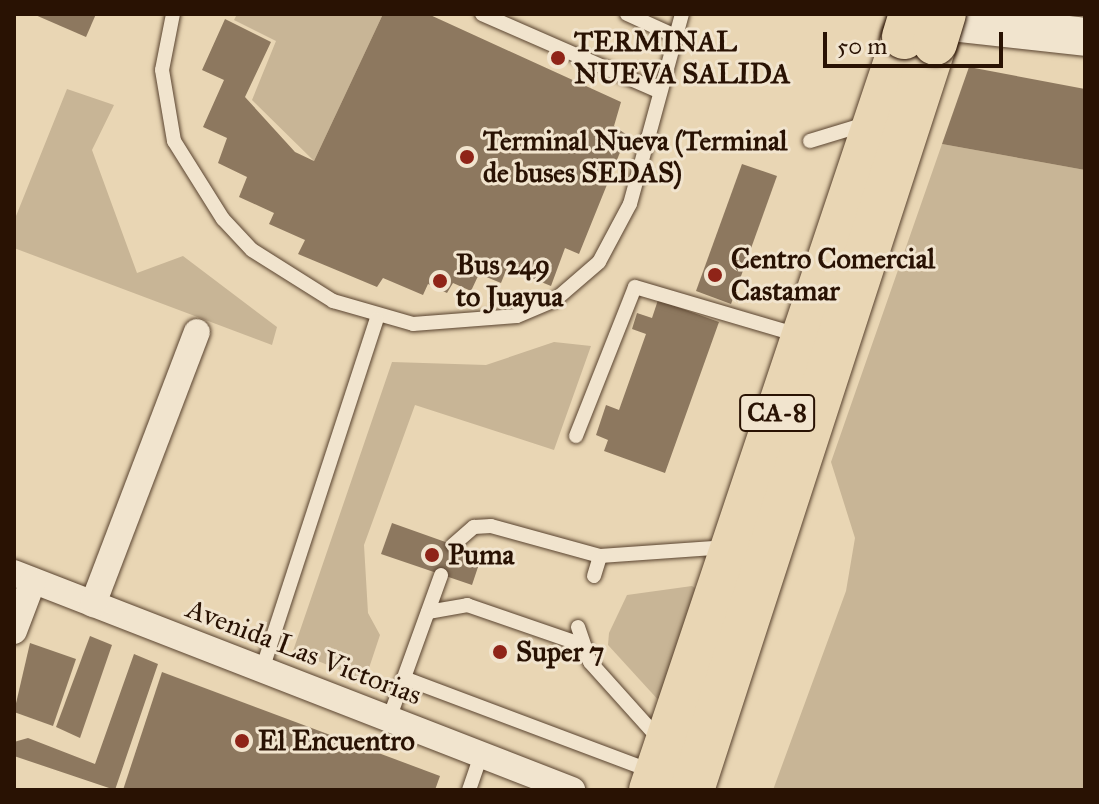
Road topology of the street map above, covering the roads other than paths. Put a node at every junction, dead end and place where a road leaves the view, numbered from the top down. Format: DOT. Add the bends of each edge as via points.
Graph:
graph roads {
  1 [pos="173,14"];
  2 [pos="482,14"];
  3 [pos="627,14"];
  4 [pos="682,14"];
  5 [pos="977,19"];
  6 [pos="918,24"];
  7 [pos="673,35"];
  8 [pos="1085,37"];
  9 [pos="658,91"];
  10 [pos="874,122"];
  11 [pos="810,141"];
  12 [pos="377,319"];
  13 [pos="197,332"];
  14 [pos="802,337"];
  15 [pos="576,436"];
  16 [pos="453,545"];
  17 [pos="732,546"];
  18 [pos="600,556"];
  19 [pos="441,575"];
  20 [pos="594,576"];
  21 [pos="23,577"];
  22 [pos="93,604"];
  23 [pos="428,612"];
  24 [pos="578,627"];
  25 [pos="14,631"];
  26 [pos="580,644"];
  27 [pos="262,670"];
  28 [pos="404,678"];
  29 [pos="389,719"];
  30 [pos="481,755"];
  31 [pos="667,775"];
  32 [pos="469,790"];
  33 [pos="572,790"];
  1 -- 12 [label="lane" via="162,70 165,107 197,183 252,250 333,301"];
  2 -- 9 [label="lane"];
  3 -- 7 [label="lane"];
  4 -- 7 [label="lane"];
  5 -- 6 [label="street" via="958,27"];
  5 -- 8 [label="street"];
  6 -- 10 [label="highway, CA-8"];
  6 -- 31 [label="highway, CA-8"];
  7 -- 9 [label="lane"];
  9 -- 12 [label="lane" via="630,204 599,262 555,300 473,323"];
  10 -- 11 [label="lane"];
  10 -- 14 [label="highway, CA-8"];
  12 -- 27 [label="lane"];
  13 -- 22 [label="street"];
  14 -- 15 [label="lane" via="635,287"];
  14 -- 17 [label="highway, CA-8"];
  16 -- 18 [label="lane" via="474,527 491,526"];
  17 -- 18 [label="lane"];
  17 -- 31 [label="highway, CA-8"];
  18 -- 20 [label="lane"];
  19 -- 23 [label="lane"];
  21 -- 22 [label="street, Avenida Las Victorias"];
  21 -- 25 [label="street"];
  22 -- 27 [label="street, Avenida Las Victorias"];
  23 -- 26 [label="lane" via="467,605"];
  23 -- 28 [label="lane"];
  24 -- 26 [label="lane"];
  26 -- 31 [label="lane"];
  27 -- 29 [label="street, Avenida Las Victorias"];
  28 -- 29 [label="lane"];
  28 -- 31 [label="lane"];
  29 -- 30 [label="street, Avenida Las Victorias"];
  30 -- 32 [label="lane"];
  30 -- 33 [label="street, Avenida Las Victorias"];
}
